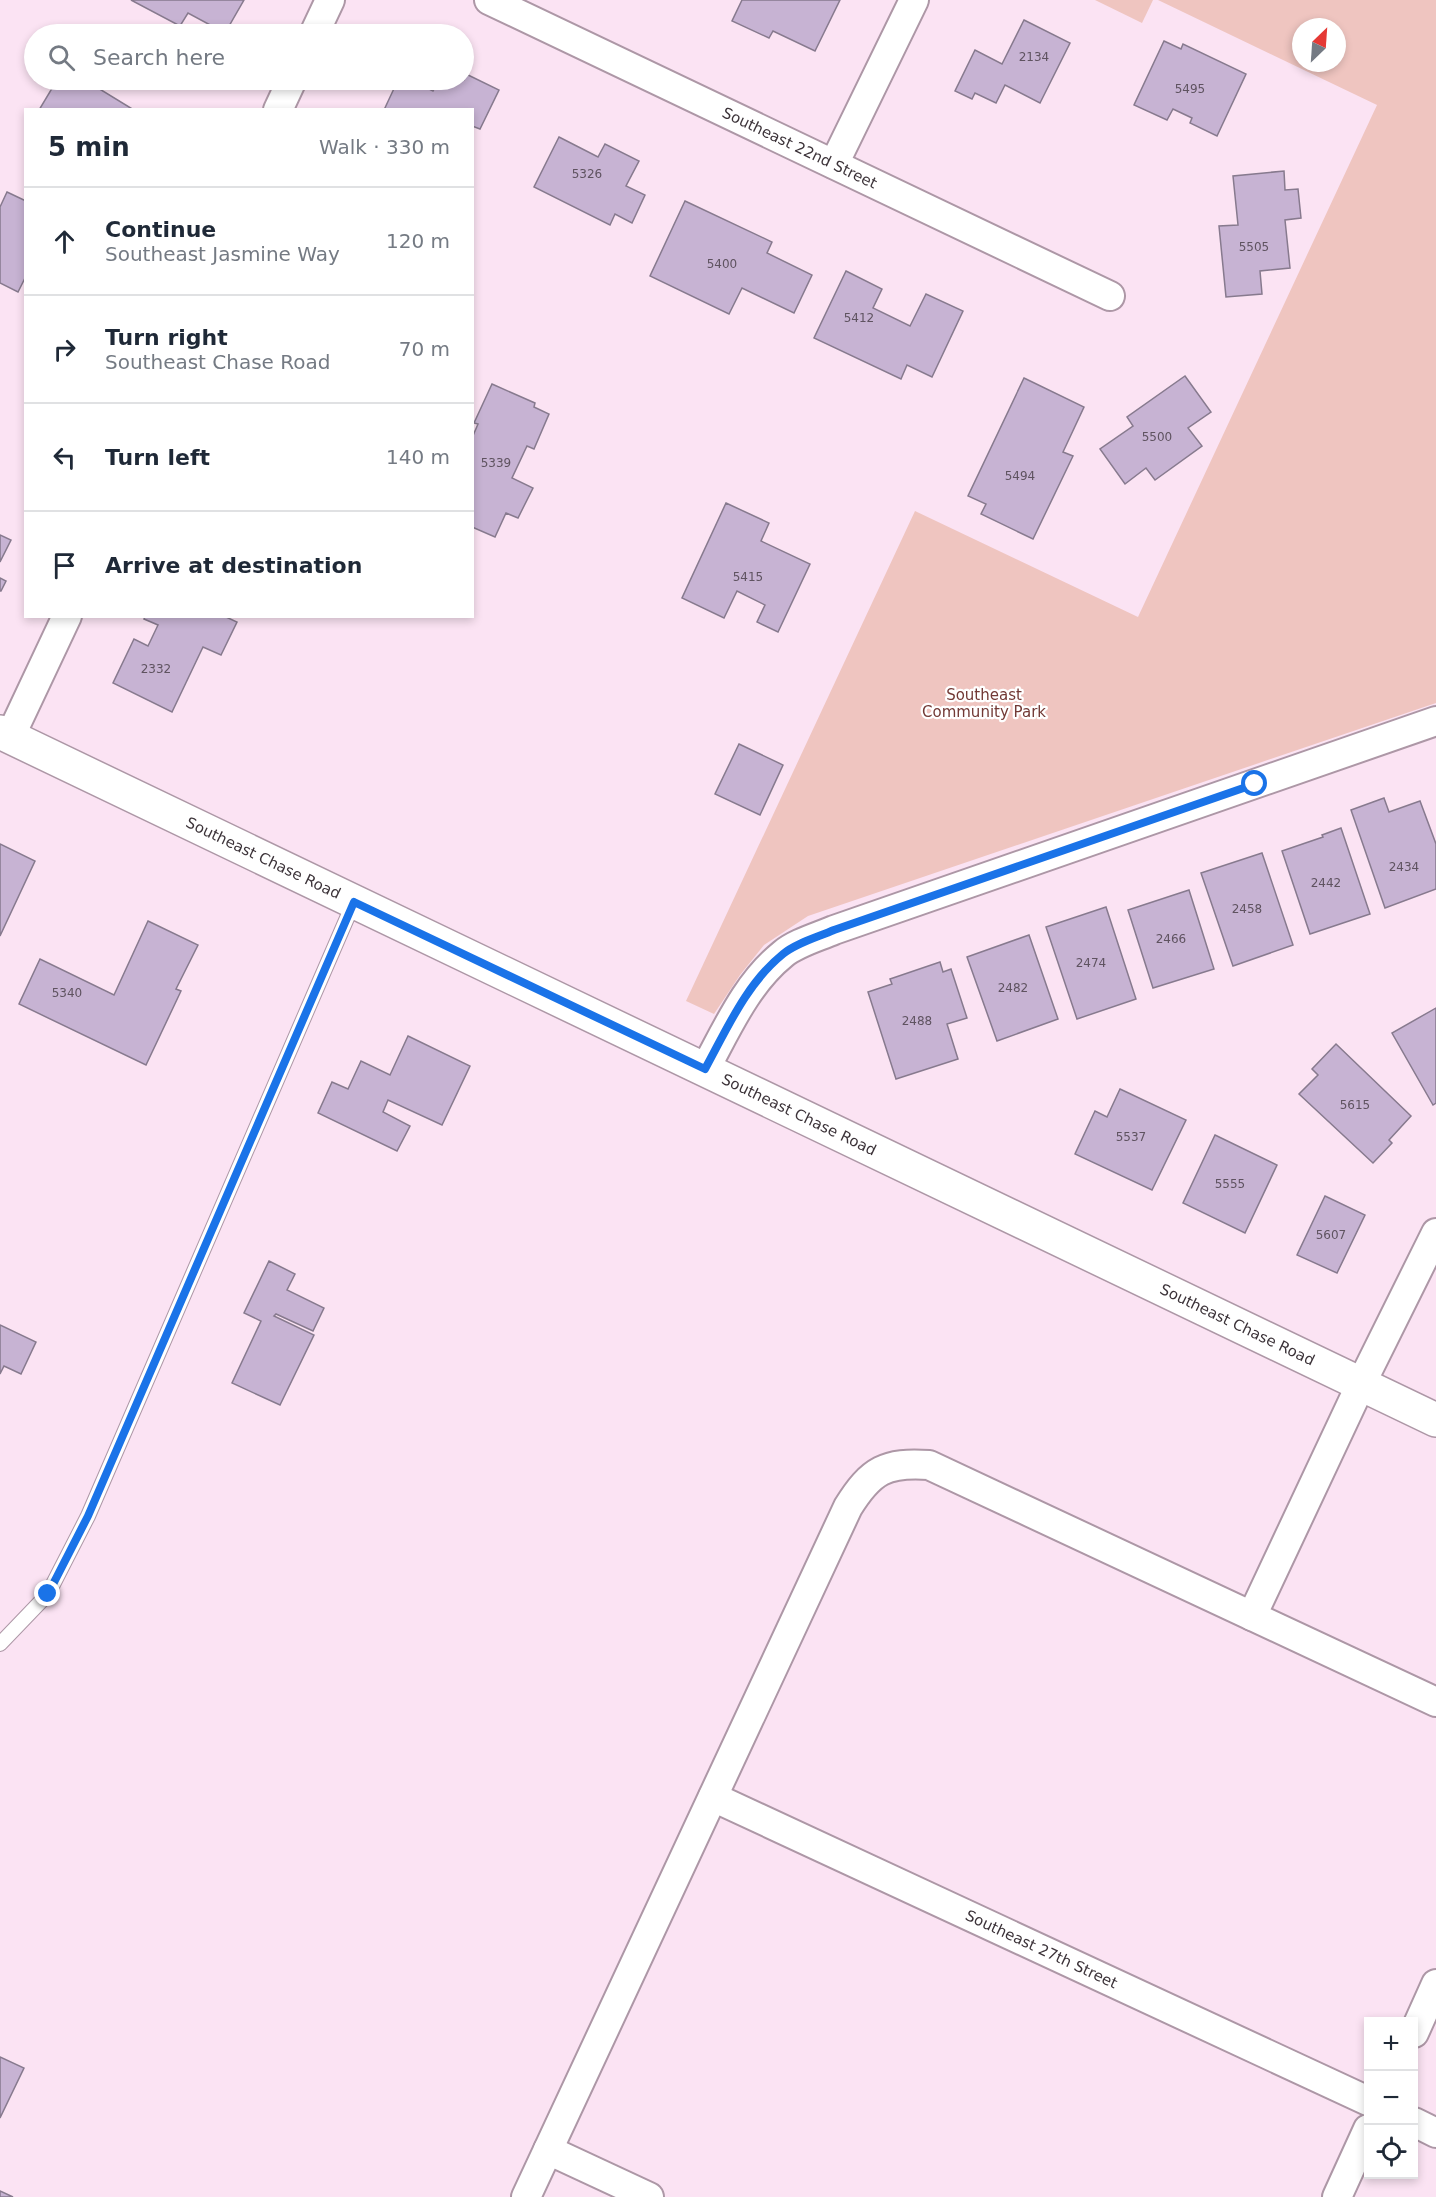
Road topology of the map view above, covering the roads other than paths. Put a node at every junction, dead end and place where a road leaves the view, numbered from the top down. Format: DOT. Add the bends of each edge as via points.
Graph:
graph roads {
  1 [pos="330,0"];
  2 [pos="489,0"];
  3 [pos="914,0"];
  4 [pos="319,24"];
  5 [pos="287,90"];
  6 [pos="279,108"];
  7 [pos="834,164"];
  8 [pos="1110,296"];
  9 [pos="66,618"];
  10 [pos="1436,721"];
  11 [pos="5,735"];
  12 [pos="354,902"];
  13 [pos="705,1069"];
  14 [pos="1436,1233"];
  15 [pos="1361,1384"];
  16 [pos="1436,1420"];
  17 [pos="1252,1616"];
  18 [pos="0,1644"];
  19 [pos="1436,1702"];
  20 [pos="713,1797"];
  21 [pos="1436,1984"];
  22 [pos="1418,2022"];
  23 [pos="1364,2099"];
  24 [pos="1418,2124"];
  25 [pos="1436,2133"];
  26 [pos="1364,2138"];
  27 [pos="548,2150"];
  28 [pos="525,2197"];
  29 [pos="649,2197"];
  30 [pos="1337,2197"];
  1 -- 4 [label="street"];
  2 -- 7 [label="street, Southeast 22nd Street"];
  3 -- 7 [label="street"];
  5 -- 6 [label="street"];
  7 -- 8 [label="street, Southeast 22nd Street"];
  9 -- 11 [label="street"];
  10 -- 13 [label="street" via="834,930 784,952 739,1005"];
  11 -- 12 [label="street, Southeast Chase Road"];
  12 -- 13 [label="street, Southeast Chase Road"];
  12 -- 18 [label="lane" via="88,1516 48,1594"];
  13 -- 15 [label="street, Southeast Chase Road"];
  14 -- 15 [label="street"];
  15 -- 16 [label="street, Southeast Chase Road"];
  15 -- 17 [label="street"];
  17 -- 19 [label="street"];
  17 -- 20 [label="street" via="929,1465 905,1463 883,1469 862,1485 848,1507"];
  20 -- 23 [label="street, Southeast 27th Street"];
  20 -- 27 [label="street"];
  21 -- 22 [label="street"];
  24 -- 25 [label="street"];
  26 -- 30 [label="street"];
  27 -- 28 [label="street"];
  27 -- 29 [label="street"];
}
